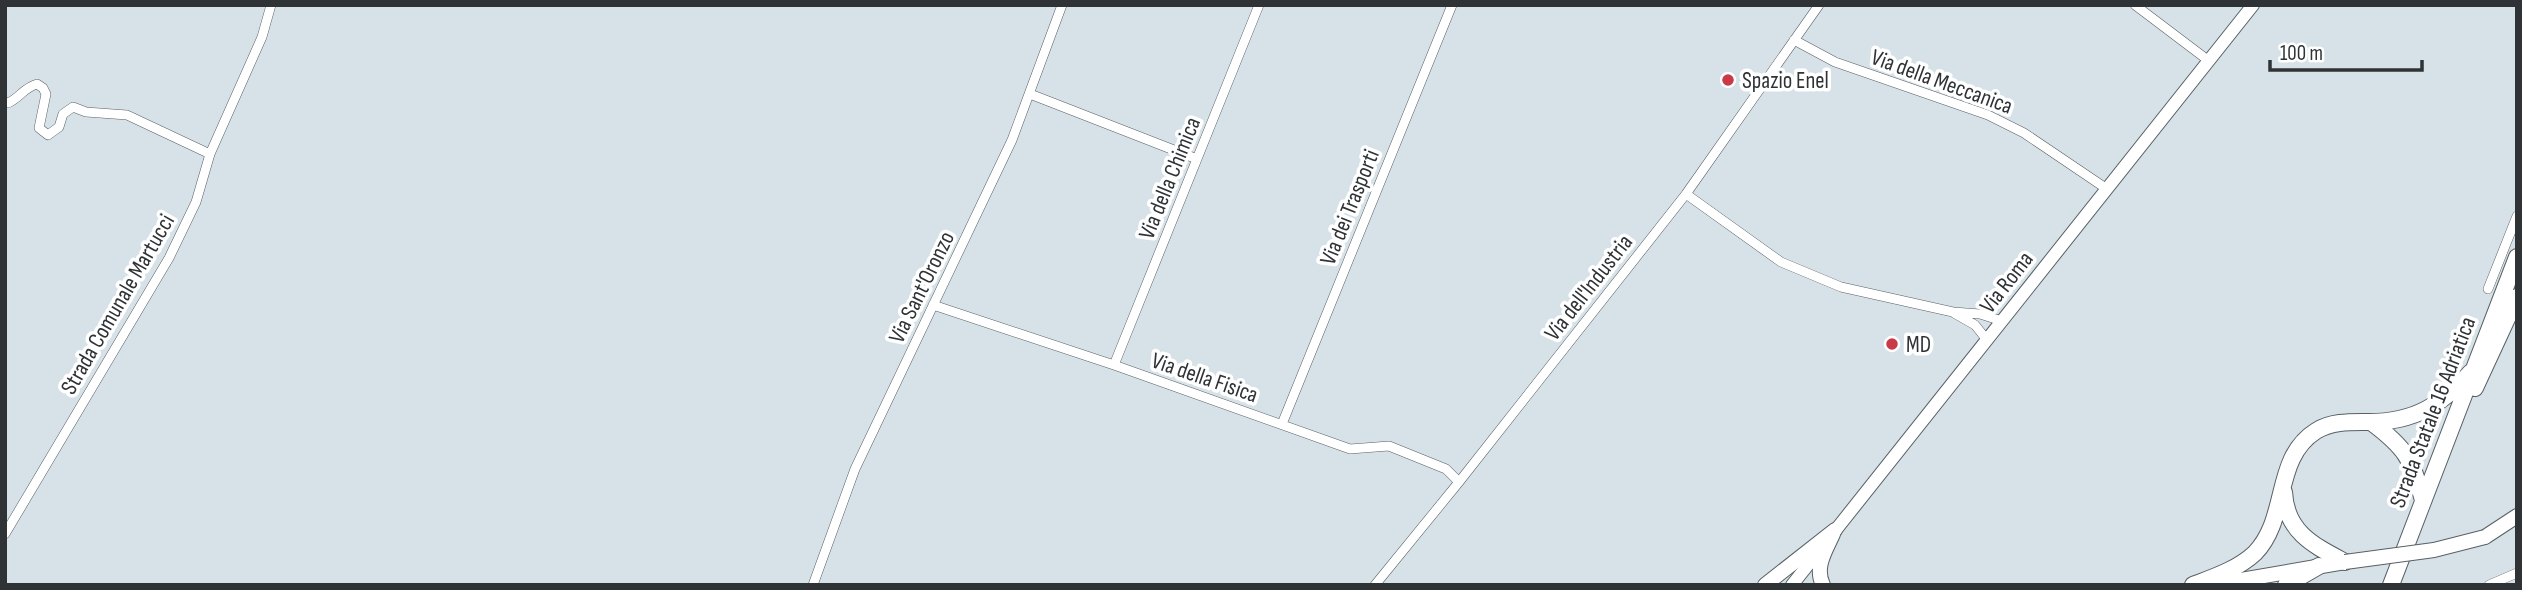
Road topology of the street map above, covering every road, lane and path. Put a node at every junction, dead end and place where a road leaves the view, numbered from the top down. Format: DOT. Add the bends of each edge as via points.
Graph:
graph roads {
  1 [pos="271,5"];
  2 [pos="1062,5"];
  3 [pos="1259,5"];
  4 [pos="1452,5"];
  5 [pos="1819,5"];
  6 [pos="2135,5"];
  7 [pos="2253,5"];
  8 [pos="1794,40"];
  9 [pos="2209,61"];
  10 [pos="1030,94"];
  11 [pos="5,102"];
  12 [pos="210,154"];
  13 [pos="1197,159"];
  14 [pos="2107,189"];
  15 [pos="1686,194"];
  16 [pos="2517,216"];
  17 [pos="2517,257"];
  18 [pos="2517,281"];
  19 [pos="2488,289"];
  20 [pos="2517,297"];
  21 [pos="933,305"];
  22 [pos="1953,312"];
  23 [pos="2002,321"];
  24 [pos="1987,340"];
  25 [pos="1114,365"];
  26 [pos="2471,372"];
  27 [pos="2470,400"];
  28 [pos="2371,422"];
  29 [pos="1282,424"];
  30 [pos="1460,482"];
  31 [pos="2283,483"];
  32 [pos="2423,500"];
  33 [pos="2517,516"];
  34 [pos="2517,525"];
  35 [pos="1835,530"];
  36 [pos="5,534"];
  37 [pos="2485,537"];
  38 [pos="2344,562"];
  39 [pos="2319,566"];
  40 [pos="2517,573"];
  41 [pos="813,585"];
  42 [pos="1375,585"];
  43 [pos="1765,585"];
  44 [pos="1792,585"];
  45 [pos="1823,585"];
  46 [pos="2193,585"];
  47 [pos="2212,585"];
  48 [pos="2287,585"];
  49 [pos="2392,585"];
  50 [pos="2401,585"];
  51 [pos="2489,585"];
  1 -- 12 [label="street, Strada Comunale Martucci" via="262,37"];
  2 -- 10 [label="street, Via Sant'Oronzo"];
  3 -- 13 [label="street, Via della Chimica"];
  4 -- 29 [label="street, Via dei Trasporti"];
  5 -- 8 [label="street, Via dell'Industria"];
  6 -- 9 [label="street"];
  7 -- 9 [label="street, Via Roma"];
  8 -- 14 [label="street, Via della Meccanica" via="1835,62 1988,115 2024,133"];
  8 -- 15 [label="street, Via dell'Industria"];
  9 -- 14 [label="street, Via Roma"];
  10 -- 13 [label="street"];
  10 -- 21 [label="street, Via Sant'Oronzo"];
  11 -- 12 [label="street" via="15,101 27,87 37,85 46,94 39,128 48,135 73,107 127,115"];
  12 -- 36 [label="street, Strada Comunale Martucci" via="196,202 169,258"];
  13 -- 25 [label="street, Via della Chimica"];
  14 -- 23 [label="street, Via Roma"];
  15 -- 22 [label="street" via="1781,262 1841,287"];
  15 -- 30 [label="street, Via dell'Industria"];
  16 -- 19 [label="street"];
  17 -- 26 [label="highway, Strada Statale 16 Adriatica"];
  18 -- 27 [label="highway, Strada Statale 16 Adriatica"];
  20 -- 27 [label="highway"];
  21 -- 25 [label="street, Via della Fisica"];
  21 -- 41 [label="street, Via Sant'Oronzo" via="855,468"];
  22 -- 23 [label="street"];
  22 -- 24 [label="street" via="1975,325"];
  23 -- 24 [label="street, Via Roma"];
  24 -- 35 [label="street, Via Roma"];
  25 -- 29 [label="street, Via della Fisica"];
  26 -- 28 [label="highway" via="2437,404 2410,417"];
  26 -- 32 [label="highway, Strada Statale 16 Adriatica"];
  27 -- 50 [label="highway, Strada Statale 16 Adriatica"];
  28 -- 31 [label="highway" via="2337,423 2316,430 2288,464"];
  28 -- 32 [label="highway" via="2397,441 2413,465"];
  29 -- 30 [label="street, Via della Fisica" via="1350,449 1389,446 1446,469"];
  30 -- 42 [label="street, Via dell'Industria"];
  31 -- 38 [label="highway" via="2285,508 2293,526 2314,546"];
  31 -- 46 [label="highway" via="2273,524 2255,552 2226,573"];
  32 -- 49 [label="highway, Strada Statale 16 Adriatica"];
  33 -- 37 [label="main road"];
  34 -- 37 [label="main road"];
  35 -- 43 [label="main road"];
  35 -- 44 [label="street, Via Roma"];
  35 -- 45 [label="main road" via="1819,566"];
  37 -- 38 [label="main road, bridge" via="2434,550"];
  38 -- 39 [label="main road"];
  39 -- 47 [label="main road"];
  39 -- 48 [label="highway"];
  40 -- 51 [label="street"];
}
